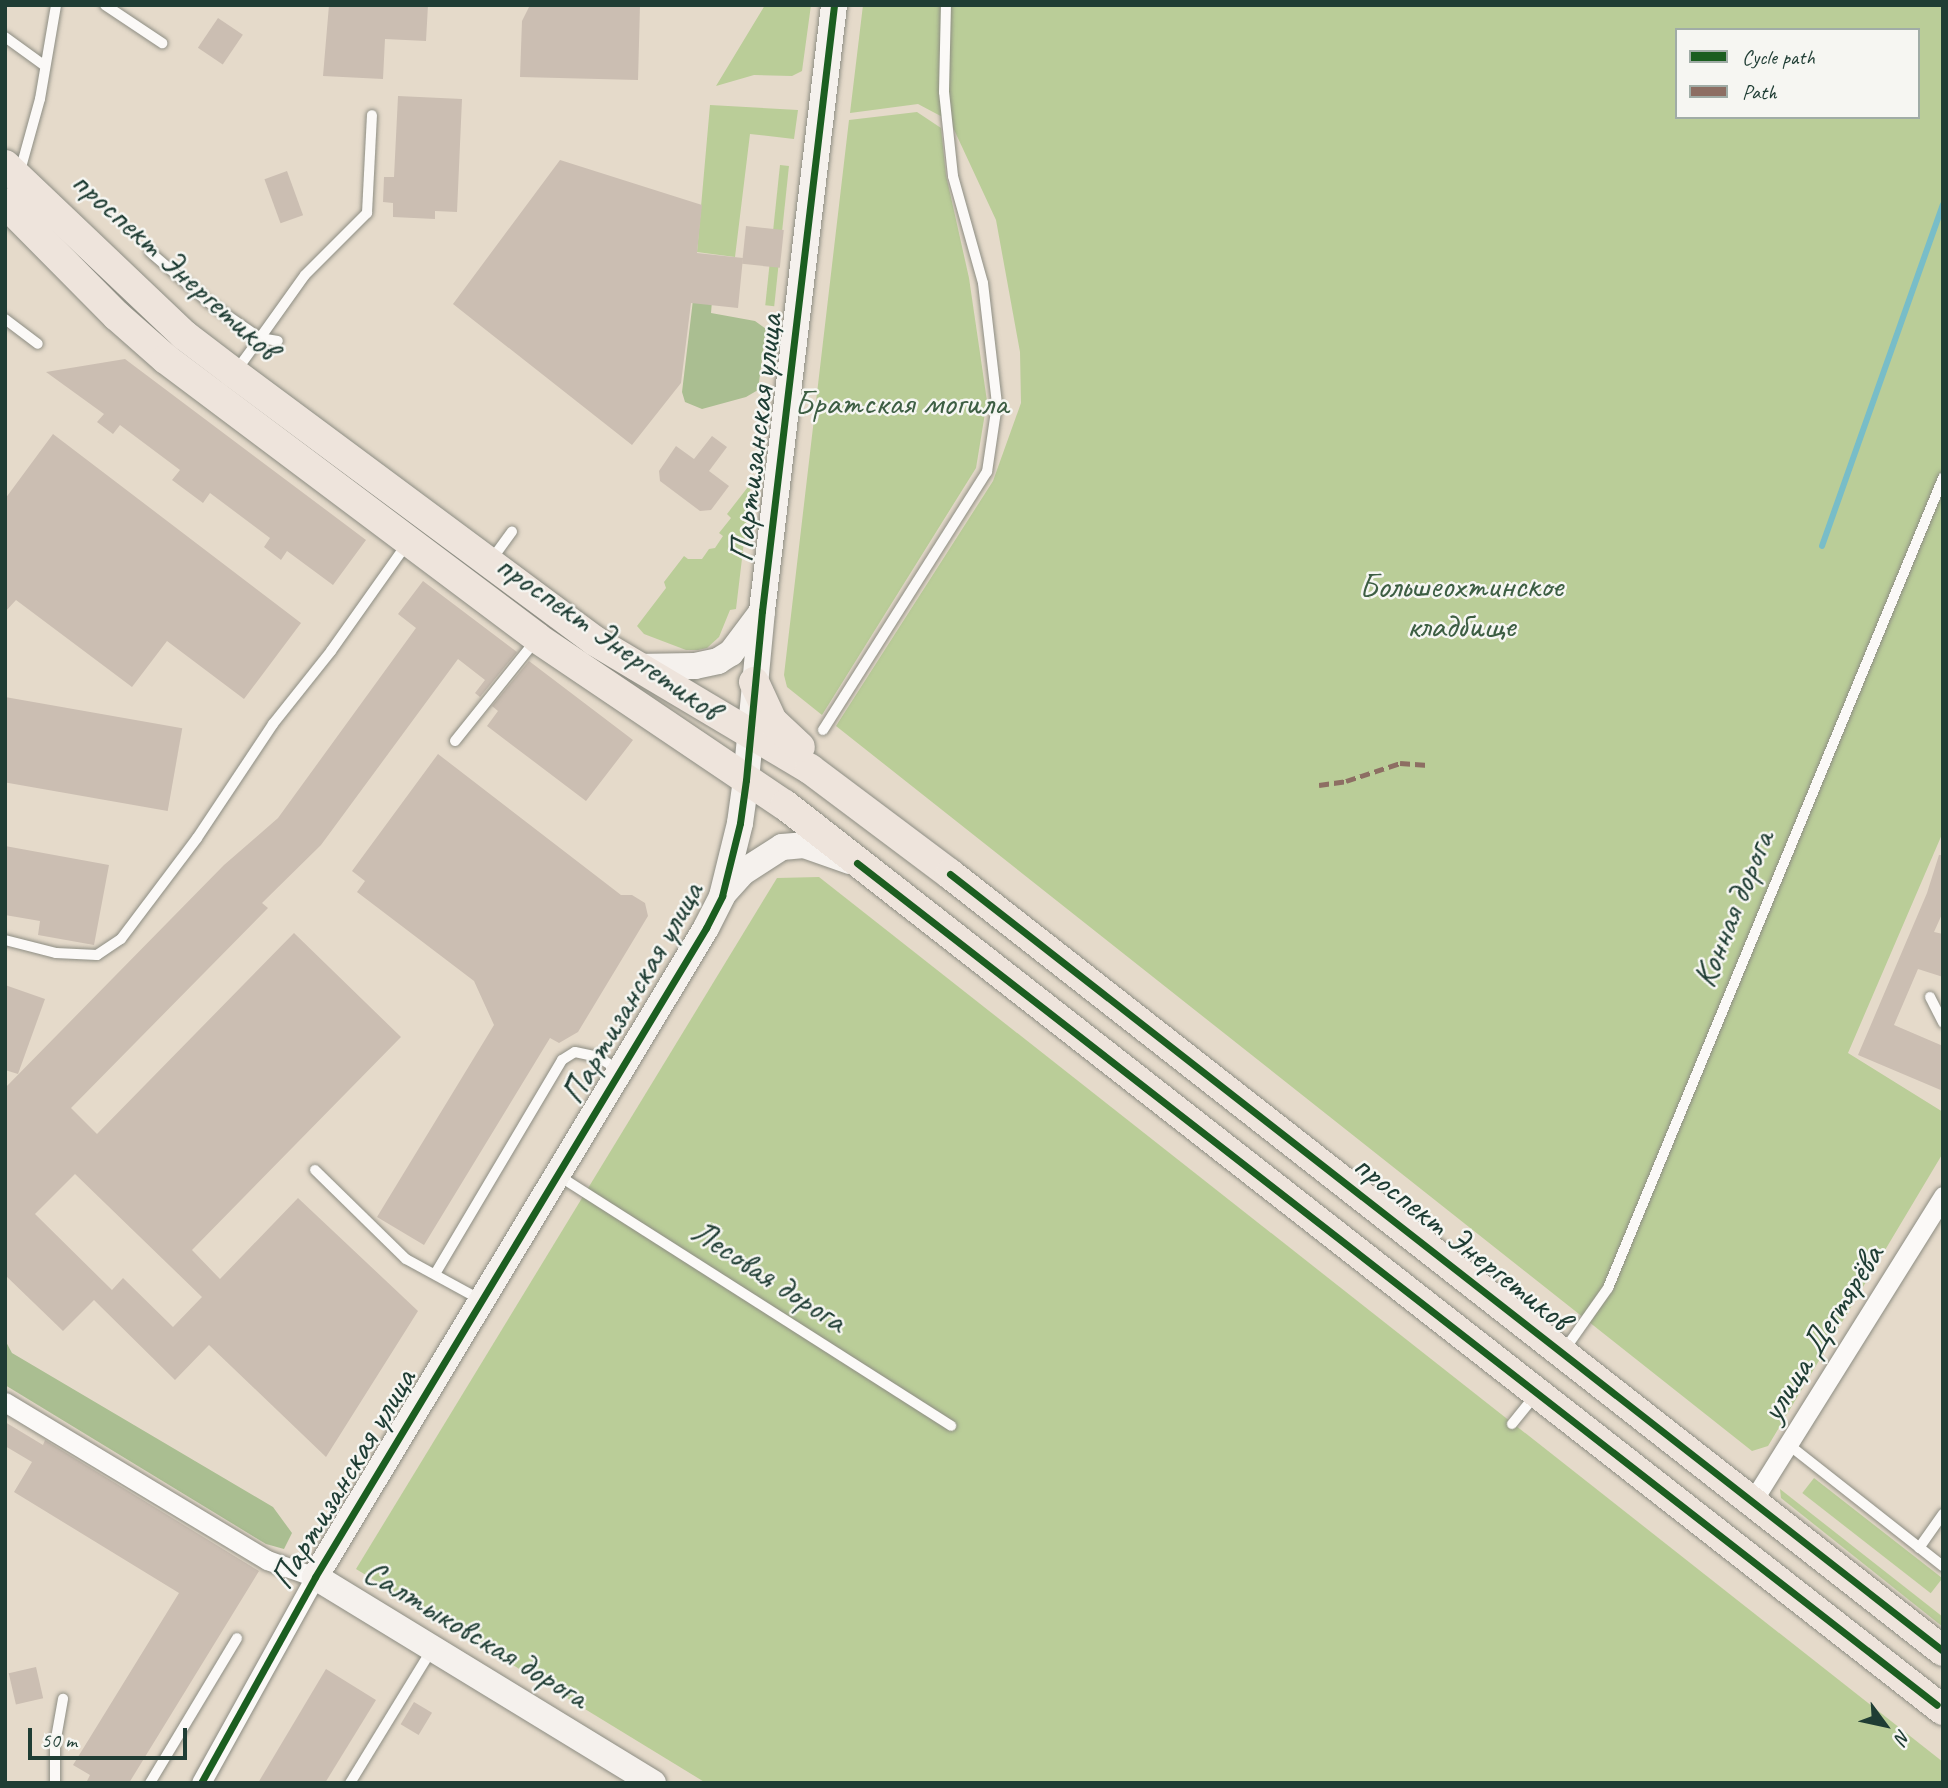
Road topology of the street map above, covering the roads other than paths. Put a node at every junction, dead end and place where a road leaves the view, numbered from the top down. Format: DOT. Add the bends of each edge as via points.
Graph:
graph roads {
  1 [pos="56,5"];
  2 [pos="105,5"];
  3 [pos="834,5"];
  4 [pos="946,5"];
  5 [pos="5,37"];
  6 [pos="162,44"];
  7 [pos="45,66"];
  8 [pos="372,115"];
  9 [pos="12,170"];
  10 [pos="5,203"];
  11 [pos="150,252"];
  12 [pos="5,319"];
  13 [pos="260,338"];
  14 [pos="278,341"];
  15 [pos="38,344"];
  16 [pos="234,373"];
  17 [pos="1943,478"];
  18 [pos="512,531"];
  19 [pos="408,541"];
  20 [pos="488,563"];
  21 [pos="762,611"];
  22 [pos="537,638"];
  23 [pos="635,667"];
  24 [pos="754,682"];
  25 [pos="823,730"];
  26 [pos="752,733"];
  27 [pos="455,741"];
  28 [pos="746,780"];
  29 [pos="872,816"];
  30 [pos="857,863"];
  31 [pos="722,896"];
  32 [pos="5,940"];
  33 [pos="1930,998"];
  34 [pos="1943,1023"];
  35 [pos="620,1070"];
  36 [pos="315,1170"];
  37 [pos="557,1175"];
  38 [pos="1943,1196"];
  39 [pos="435,1274"];
  40 [pos="481,1300"];
  41 [pos="1562,1353"];
  42 [pos="1537,1394"];
  43 [pos="5,1402"];
  44 [pos="1512,1424"];
  45 [pos="951,1426"];
  46 [pos="1789,1445"];
  47 [pos="1752,1502"];
  48 [pos="1943,1514"];
  49 [pos="1919,1548"];
  50 [pos="1943,1566"];
  51 [pos="315,1577"];
  52 [pos="237,1638"];
  53 [pos="432,1648"];
  54 [pos="1943,1651"];
  55 [pos="63,1699"];
  56 [pos="1943,1710"];
  57 [pos="642,1780"];
  58 [pos="55,1783"];
  59 [pos="150,1783"];
  60 [pos="201,1783"];
  61 [pos="350,1783"];
  1 -- 7 [label="lane"];
  2 -- 6 [label="lane"];
  3 -- 21 [label="street, Партизанская улица"];
  4 -- 25 [label="lane" via="944,92 953,176 983,283 997,404 987,472"];
  5 -- 7 [label="lane"];
  7 -- 9 [label="lane"];
  8 -- 13 [label="lane" via="366,213 306,275"];
  9 -- 16 [label="main road, проспект Энергетиков" via="184,334"];
  10 -- 19 [label="main road, проспект Энергетиков" via="166,359"];
  11 -- 13 [label="lane" via="208,302"];
  12 -- 15 [label="lane"];
  13 -- 14 [label="lane"];
  13 -- 16 [label="lane"];
  16 -- 20 [label="main road, проспект Энергетиков"];
  17 -- 41 [label="lane, Конная дорога" via="1608,1288"];
  18 -- 20 [label="lane"];
  19 -- 22 [label="main road, проспект Энергетиков"];
  19 -- 32 [label="lane" via="121,939 97,955 56,953"];
  20 -- 23 [label="main road, проспект Энергетиков"];
  21 -- 23 [label="street" via="731,653 718,661"];
  21 -- 24 [label="street, Партизанская улица"];
  22 -- 27 [label="lane"];
  22 -- 28 [label="main road, проспект Энергетиков"];
  23 -- 26 [label="main road, проспект Энергетиков"];
  24 -- 26 [label="street, Партизанская улица"];
  24 -- 29 [label="main road" via="763,706 782,733 859,792"];
  26 -- 28 [label="street, Партизанская улица"];
  26 -- 29 [label="main road, проспект Энергетиков"];
  28 -- 30 [label="main road, проспект Энергетиков"];
  28 -- 31 [label="street, Партизанская улица"];
  29 -- 41 [label="main road, проспект Энергетиков"];
  30 -- 31 [label="street" via="804,845 782,847 743,872"];
  30 -- 42 [label="main road, проспект Энергетиков"];
  31 -- 35 [label="street, Партизанская улица"];
  33 -- 34 [label="lane"];
  35 -- 37 [label="street, Партизанская улица"];
  35 -- 39 [label="lane" via="598,1057 575,1052 562,1060"];
  36 -- 39 [label="lane" via="406,1259"];
  37 -- 40 [label="street, Партизанская улица"];
  37 -- 45 [label="lane, Лесовая дорога"];
  38 -- 46 [label="street, улица Дегтярёва"];
  39 -- 40 [label="lane"];
  40 -- 51 [label="street, Партизанская улица"];
  41 -- 47 [label="main road, проспект Энергетиков"];
  42 -- 44 [label="lane"];
  42 -- 56 [label="main road, проспект Энергетиков"];
  43 -- 51 [label="street, Салтыковская дорога" via="267,1560"];
  46 -- 47 [label="street, улица Дегтярёва"];
  46 -- 49 [label="lane"];
  47 -- 54 [label="main road, проспект Энергетиков"];
  48 -- 49 [label="lane"];
  49 -- 50 [label="lane"];
  51 -- 53 [label="street, Салтыковская дорога"];
  51 -- 60 [label="street, Партизанская улица"];
  52 -- 59 [label="lane"];
  53 -- 57 [label="street, Салтыковская дорога"];
  53 -- 61 [label="lane"];
  55 -- 58 [label="lane" via="55,1744"];
}
